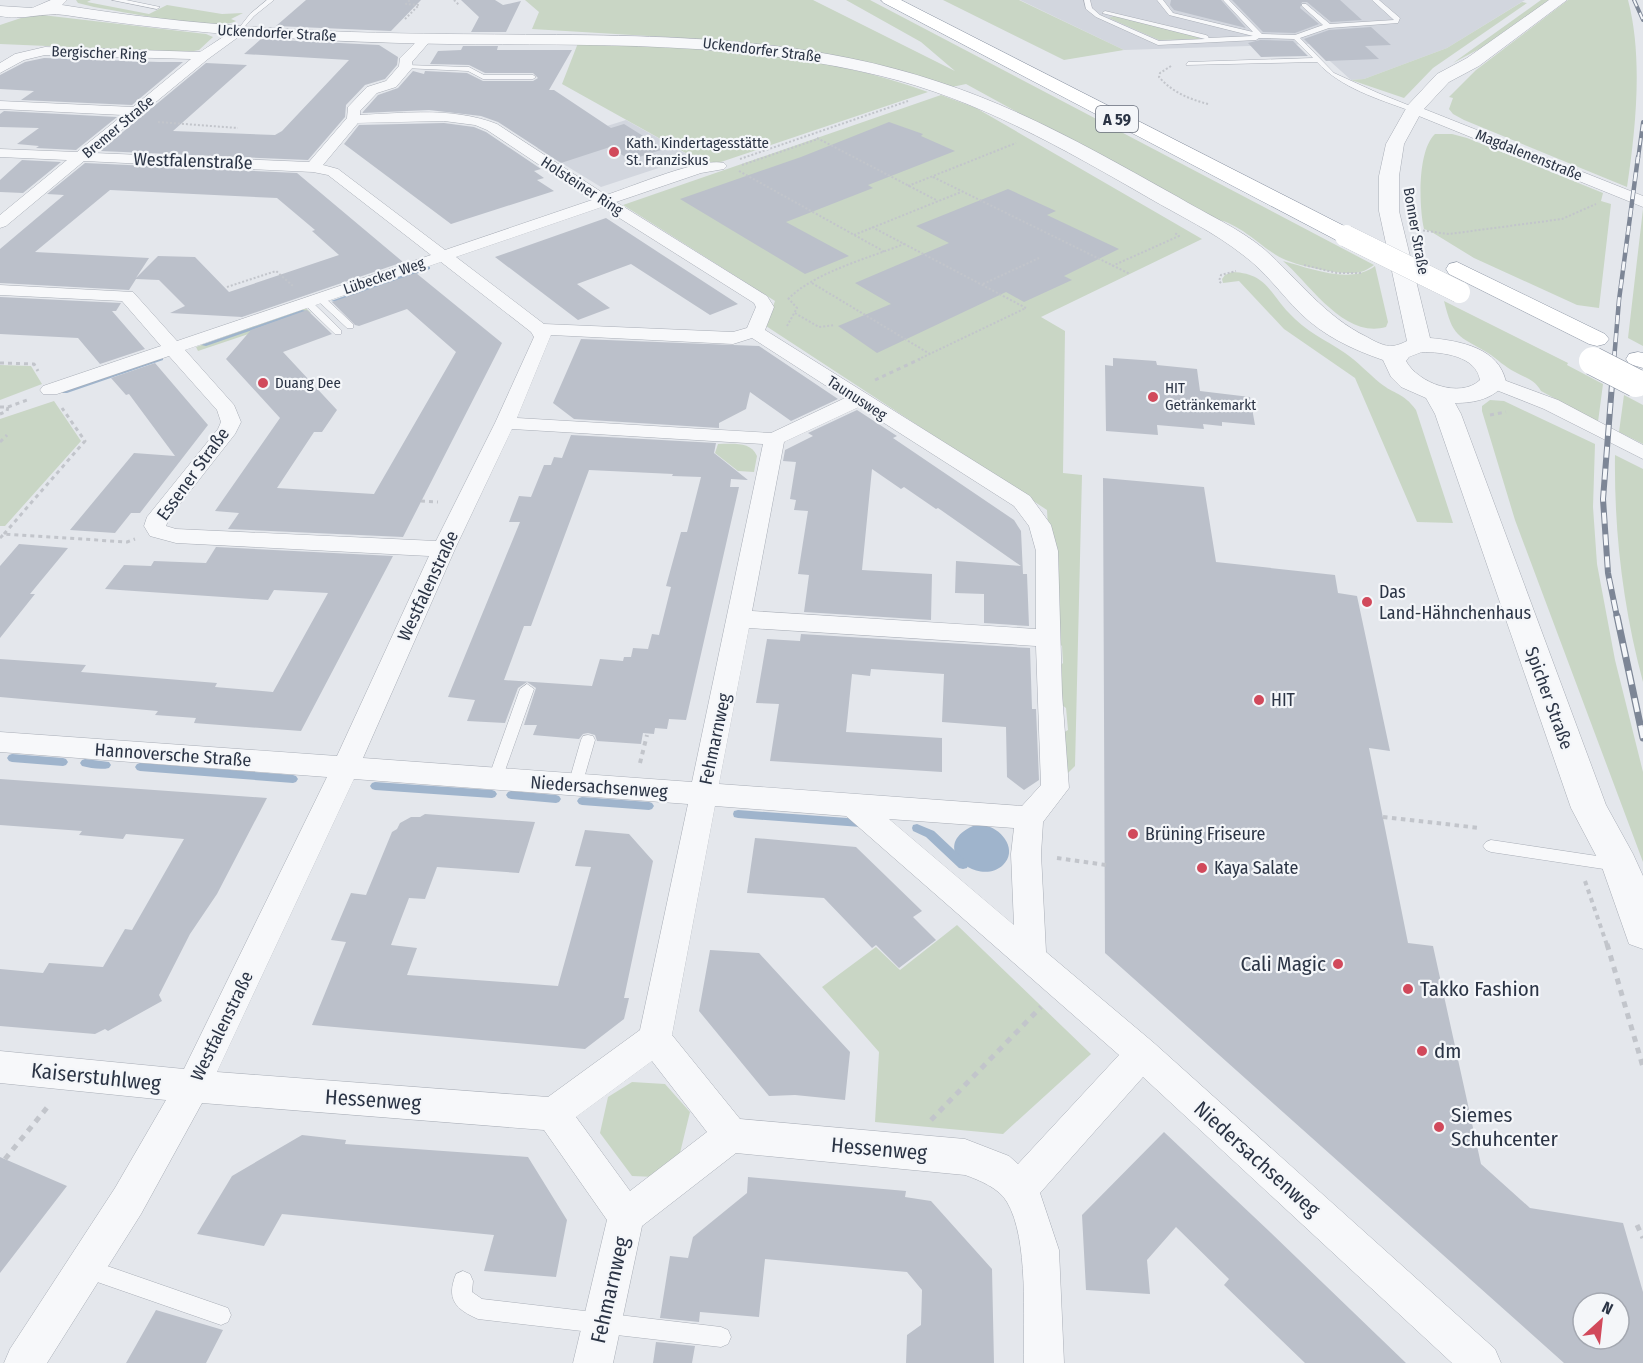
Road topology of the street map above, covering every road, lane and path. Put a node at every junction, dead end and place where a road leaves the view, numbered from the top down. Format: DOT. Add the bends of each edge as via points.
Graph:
graph roads {
  1 [pos="115,0"];
  2 [pos="271,0"];
  3 [pos="454,0"];
  4 [pos="889,0"];
  5 [pos="917,0"];
  6 [pos="1088,0"];
  7 [pos="1160,0"];
  8 [pos="1226,0"];
  9 [pos="1375,0"];
  10 [pos="1559,0"];
  11 [pos="54,4"];
  12 [pos="459,5"];
  13 [pos="1304,5"];
  14 [pos="3,7"];
  15 [pos="158,8"];
  16 [pos="1089,9"];
  17 [pos="1328,26"];
  18 [pos="237,32"];
  19 [pos="1260,36"];
  20 [pos="1296,36"];
  21 [pos="426,39"];
  22 [pos="1222,41"];
  23 [pos="203,56"];
  24 [pos="1320,60"];
  25 [pos="1188,64"];
  26 [pos="406,67"];
  27 [pos="0,69"];
  28 [pos="533,77"];
  29 [pos="947,91"];
  30 [pos="1208,104"];
  31 [pos="0,105"];
  32 [pos="137,111"];
  33 [pos="1420,112"];
  34 [pos="354,118"];
  35 [pos="156,122"];
  36 [pos="238,128"];
  37 [pos="1185,133"];
  38 [pos="811,135"];
  39 [pos="818,139"];
  40 [pos="1020,142"];
  41 [pos="0,153"];
  42 [pos="81,157"];
  43 [pos="313,166"];
  44 [pos="719,166"];
  45 [pos="932,177"];
  46 [pos="908,186"];
  47 [pos="961,192"];
  48 [pos="1628,196"];
  49 [pos="938,201"];
  50 [pos="605,202"];
  51 [pos="1643,202"];
  52 [pos="8,210"];
  53 [pos="1411,218"];
  54 [pos="0,223"];
  55 [pos="1346,225"];
  56 [pos="872,227"];
  57 [pos="1169,230"];
  58 [pos="853,235"];
  59 [pos="905,244"];
  60 [pos="885,252"];
  61 [pos="444,255"];
  62 [pos="1039,258"];
  63 [pos="1295,263"];
  64 [pos="1112,266"];
  65 [pos="1365,272"];
  66 [pos="1130,274"];
  67 [pos="983,285"];
  68 [pos="227,287"];
  69 [pos="0,290"];
  70 [pos="781,294"];
  71 [pos="789,296"];
  72 [pos="312,300"];
  73 [pos="795,313"];
  74 [pos="835,325"];
  75 [pos="350,326"];
  76 [pos="539,329"];
  77 [pos="338,332"];
  78 [pos="755,332"];
  79 [pos="1419,345"];
  80 [pos="1445,346"];
  81 [pos="173,348"];
  82 [pos="1595,350"];
  83 [pos="930,354"];
  84 [pos="1395,356"];
  85 [pos="0,363"];
  86 [pos="1640,372"];
  87 [pos="50,390"];
  88 [pos="1465,390"];
  89 [pos="855,396"];
  90 [pos="0,406"];
  91 [pos="0,414"];
  92 [pos="505,423"];
  93 [pos="7,435"];
  94 [pos="774,439"];
  95 [pos="0,442"];
  96 [pos="1643,453"];
  97 [pos="421,501"];
  98 [pos="446,502"];
  99 [pos="158,531"];
  100 [pos="4,534"];
  101 [pos="0,538"];
  102 [pos="444,549"];
  103 [pos="740,619"];
  104 [pos="1047,638"];
  105 [pos="528,689"];
  106 [pos="647,735"];
  107 [pos="588,740"];
  108 [pos="0,742"];
  109 [pos="639,767"];
  110 [pos="345,768"];
  111 [pos="495,779"];
  112 [pos="575,785"];
  113 [pos="704,795"];
  114 [pos="854,806"];
  115 [pos="1383,817"];
  116 [pos="1029,818"];
  117 [pos="1484,829"];
  118 [pos="1491,846"];
  119 [pos="1026,854"];
  120 [pos="1106,865"];
  121 [pos="1620,865"];
  122 [pos="1643,932"];
  123 [pos="1031,957"];
  124 [pos="1062,985"];
  125 [pos="655,1039"];
  126 [pos="1142,1054"];
  127 [pos="0,1067"];
  128 [pos="74,1076"];
  129 [pos="193,1086"];
  130 [pos="553,1114"];
  131 [pos="731,1135"];
  132 [pos="902,1151"];
  133 [pos="5,1159"];
  134 [pos="1020,1188"];
  135 [pos="626,1216"];
  136 [pos="1637,1225"];
  137 [pos="1643,1238"];
  138 [pos="85,1269"];
  139 [pos="463,1281"];
  140 [pos="221,1315"];
  141 [pos="602,1323"];
  142 [pos="721,1337"];
  143 [pos="24,1363"];
  144 [pos="593,1363"];
  145 [pos="1044,1363"];
  146 [pos="1481,1363"];
  1 -- 15 [label="lane"];
  2 -- 18 [label="lane"];
  3 -- 12 [label="path"];
  4 -- 55 [label="highway, A 59"];
  5 -- 37 [label="highway, A 59"];
  6 -- 16 [label="lane"];
  7 -- 19 [label="lane" via="1171,14"];
  8 -- 19 [label="lane"];
  9 -- 17 [label="lane" via="1398,20"];
  10 -- 33 [label="street, Bonner Straße" via="1473,62"];
  11 -- 14 [label="street, Uckendorfer Straße" via="24,13"];
  11 -- 18 [label="street, Uckendorfer Straße" via="172,26"];
  13 -- 17 [label="lane"];
  16 -- 22 [label="lane"];
  16 -- 22 [label="lane" via="1154,42"];
  17 -- 20 [label="lane"];
  18 -- 21 [label="street, Uckendorfer Straße"];
  18 -- 23 [label="street, Bremer Straße"];
  19 -- 20 [label="lane"];
  19 -- 22 [label="lane"];
  20 -- 24 [label="lane"];
  21 -- 26 [label="street" via="405,61"];
  21 -- 29 [label="street, Uckendorfer Straße" via="719,44 832,59 890,72"];
  23 -- 27 [label="street, Bergischer Ring" via="45,51 20,57"];
  23 -- 32 [label="street, Bremer Straße"];
  24 -- 25 [label="lane"];
  24 -- 33 [label="lane" via="1332,74 1352,85"];
  25 -- 30 [label="path" via="1166,68 1159,77 1179,94"];
  26 -- 28 [label="lane"];
  26 -- 34 [label="street" via="391,84 372,90 354,110"];
  29 -- 38 [label="path" via="900,103"];
  29 -- 84 [label="street, Uckendorfer Straße" via="1053,137 1231,236 1256,253 1310,310 1336,331"];
  31 -- 32 [label="street"];
  32 -- 42 [label="street, Bremer Straße"];
  33 -- 48 [label="street, Magdalenenstraße"];
  33 -- 53 [label="street, Bonner Straße" via="1407,186"];
  33 -- 79 [label="street, Bonner Straße" via="1395,144 1389,176 1389,211"];
  34 -- 43 [label="street"];
  34 -- 50 [label="street, Holsteiner Ring" via="482,121"];
  35 -- 36 [label="path, Bremer Straße"];
  38 -- 39 [label="path"];
  38 -- 44 [label="path"];
  39 -- 46 [label="path"];
  39 -- 58 [label="path" via="734,168"];
  40 -- 45 [label="path"];
  41 -- 42 [label="street, Westfalenstraße"];
  42 -- 43 [label="street, Westfalenstraße"];
  42 -- 52 [label="street, Bremer Straße"];
  43 -- 61 [label="street, Westfalenstraße" via="333,172"];
  44 -- 50 [label="street, Lübecker Weg" via="698,169"];
  45 -- 46 [label="path"];
  45 -- 47 [label="path"];
  46 -- 49 [label="path"];
  47 -- 49 [label="path"];
  47 -- 64 [label="path"];
  48 -- 51 [label="street, Magdalenenstraße"];
  48 -- 53 [label="path" via="1630,202 1595,204 1562,219 1449,234 1422,232"];
  49 -- 56 [label="path"];
  50 -- 61 [label="street, Lübecker Weg"];
  50 -- 78 [label="street, Holsteiner Ring" via="761,300 765,307"];
  52 -- 54 [label="street, Bremer Straße"];
  53 -- 80 [label="street, Bonner Straße" via="1430,305"];
  55 -- 82 [label="highway, A 59, bridge" via="1459,292"];
  55 -- 82 [label="highway, A 59" via="1457,269"];
  56 -- 58 [label="path"];
  56 -- 59 [label="path"];
  57 -- 64 [label="path" via="1179,236"];
  58 -- 60 [label="path"];
  59 -- 60 [label="path"];
  59 -- 67 [label="path"];
  60 -- 83 [label="path" via="811,283"];
  61 -- 72 [label="street, Lübecker Weg"];
  61 -- 76 [label="street, Westfalenstraße"];
  62 -- 67 [label="path"];
  63 -- 65 [label="path" via="1337,273"];
  64 -- 66 [label="path"];
  67 -- 83 [label="path" via="1026,308"];
  68 -- 72 [label="path" via="276,271"];
  69 -- 81 [label="street, Essener Straße" via="127,296"];
  70 -- 71 [label="path"];
  72 -- 75 [label="lane"];
  72 -- 77 [label="lane"];
  72 -- 81 [label="street, Lübecker Weg"];
  73 -- 74 [label="path" via="819,327"];
  76 -- 78 [label="street" via="733,338"];
  76 -- 92 [label="street, Westfalenstraße" via="543,337"];
  78 -- 89 [label="street, Taunusweg"];
  79 -- 80 [label="street, Spicher Straße"];
  79 -- 84 [label="street" via="1404,348"];
  80 -- 88 [label="street, Spicher Straße" via="1468,353 1491,370"];
  81 -- 87 [label="street, Lübecker Weg"];
  81 -- 99 [label="street, Essener Straße" via="227,409 231,422 158,517"];
  82 -- 86 [label="highway, A 59, bridge"];
  83 -- 89 [label="path"];
  84 -- 88 [label="street" via="1396,367 1406,379"];
  85 -- 87 [label="path" via="34,364"];
  87 -- 100 [label="path" via="85,441"];
  88 -- 96 [label="street" via="1540,400"];
  88 -- 121 [label="street, Spicher Straße" via="1448,414 1589,808"];
  89 -- 94 [label="street"];
  89 -- 104 [label="street, Taunusweg" via="1022,501 1040,525 1047,551"];
  90 -- 91 [label="path" via="8,407"];
  92 -- 94 [label="street"];
  92 -- 102 [label="street, Westfalenstraße"];
  93 -- 95 [label="path"];
  94 -- 103 [label="street, Fehmarnweg"];
  97 -- 98 [label="path"];
  99 -- 100 [label="path" via="128,542"];
  99 -- 102 [label="street, Essener Straße" via="176,536"];
  100 -- 101 [label="path"];
  102 -- 110 [label="street, Westfalenstraße"];
  103 -- 104 [label="street"];
  103 -- 113 [label="street, Fehmarnweg"];
  104 -- 116 [label="street, Taunusweg" via="1055,788"];
  105 -- 111 [label="lane"];
  106 -- 109 [label="path"];
  107 -- 112 [label="lane"];
  108 -- 110 [label="street, Hannoversche Straße"];
  110 -- 111 [label="street, Niedersachsenweg"];
  110 -- 129 [label="street, Westfalenstraße"];
  111 -- 112 [label="street, Niedersachsenweg"];
  112 -- 113 [label="street, Niedersachsenweg"];
  113 -- 114 [label="street, Niedersachsenweg"];
  113 -- 125 [label="street, Fehmarnweg"];
  114 -- 116 [label="street, Niedersachsenweg"];
  114 -- 123 [label="street, Niedersachsenweg"];
  115 -- 117 [label="path"];
  116 -- 119 [label="street"];
  118 -- 121 [label="lane"];
  119 -- 120 [label="path"];
  119 -- 123 [label="street"];
  121 -- 122 [label="street, Spicher Straße"];
  123 -- 124 [label="street, Niedersachsenweg"];
  124 -- 126 [label="street, Niedersachsenweg"];
  124 -- 132 [label="path"];
  125 -- 130 [label="street"];
  125 -- 131 [label="street"];
  126 -- 134 [label="street"];
  126 -- 146 [label="street, Niedersachsenweg"];
  127 -- 128 [label="street, Kaiserstuhlweg"];
  128 -- 129 [label="street, Kaiserstuhlweg"];
  128 -- 133 [label="path"];
  129 -- 130 [label="street, Hessenweg"];
  129 -- 138 [label="street, Westfalenstraße"];
  130 -- 135 [label="street, Fehmarnweg"];
  131 -- 132 [label="street, Hessenweg"];
  131 -- 135 [label="street, Fehmarnweg"];
  132 -- 134 [label="street, Hessenweg" via="965,1157 996,1169"];
  134 -- 145 [label="street" via="1040,1250"];
  135 -- 141 [label="street, Fehmarnweg"];
  136 -- 137 [label="path"];
  138 -- 140 [label="lane"];
  138 -- 143 [label="street, Westfalenstraße"];
  139 -- 141 [label="lane" via="461,1297 478,1309"];
  141 -- 142 [label="lane"];
  141 -- 144 [label="street, Fehmarnweg"];
}
